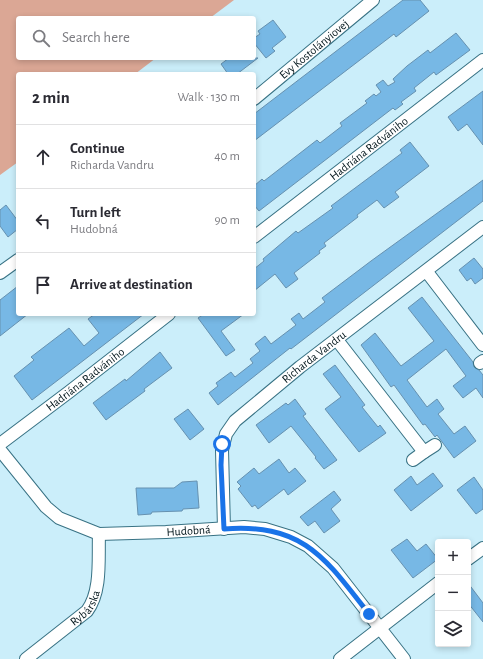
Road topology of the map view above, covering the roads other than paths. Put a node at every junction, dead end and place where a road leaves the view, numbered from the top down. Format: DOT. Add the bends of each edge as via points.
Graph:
graph roads {
  1 [pos="373,0"];
  2 [pos="483,60"];
  3 [pos="256,97"];
  4 [pos="483,227"];
  5 [pos="256,234"];
  6 [pos="16,261"];
  7 [pos="427,272"];
  8 [pos="0,273"];
  9 [pos="166,316"];
  10 [pos="337,340"];
  11 [pos="483,344"];
  12 [pos="0,444"];
  13 [pos="435,445"];
  14 [pos="0,450"];
  15 [pos="424,452"];
  16 [pos="413,460"];
  17 [pos="224,529"];
  18 [pos="99,534"];
  19 [pos="483,548"];
  20 [pos="471,557"];
  21 [pos="435,585"];
  22 [pos="380,628"];
  23 [pos="26,659"];
  24 [pos="340,659"];
  25 [pos="404,659"];
  1 -- 3 [label="street, Evy Kostolányiovej"];
  2 -- 5 [label="street, Hadriána Radvániho"];
  4 -- 7 [label="street, Richarda Vandru"];
  6 -- 8 [label="street"];
  7 -- 10 [label="street, Richarda Vandru"];
  7 -- 11 [label="street"];
  9 -- 12 [label="street, Hadriána Radvániho"];
  10 -- 15 [label="street"];
  10 -- 17 [label="street, Richarda Vandru" via="259,401 228,429 222,444 221,457"];
  13 -- 15 [label="street"];
  14 -- 18 [label="street, Hudobná" via="46,508 73,524"];
  15 -- 16 [label="street"];
  17 -- 18 [label="street, Hudobná"];
  17 -- 22 [label="street, Hudobná" via="244,527 264,530 291,537 308,546 333,568"];
  18 -- 23 [label="street, Rybárska" via="96,593 93,603 87,611"];
  19 -- 20 [label="street"];
  21 -- 22 [label="street"];
  22 -- 24 [label="street"];
  22 -- 25 [label="street, Hudobná"];
}
